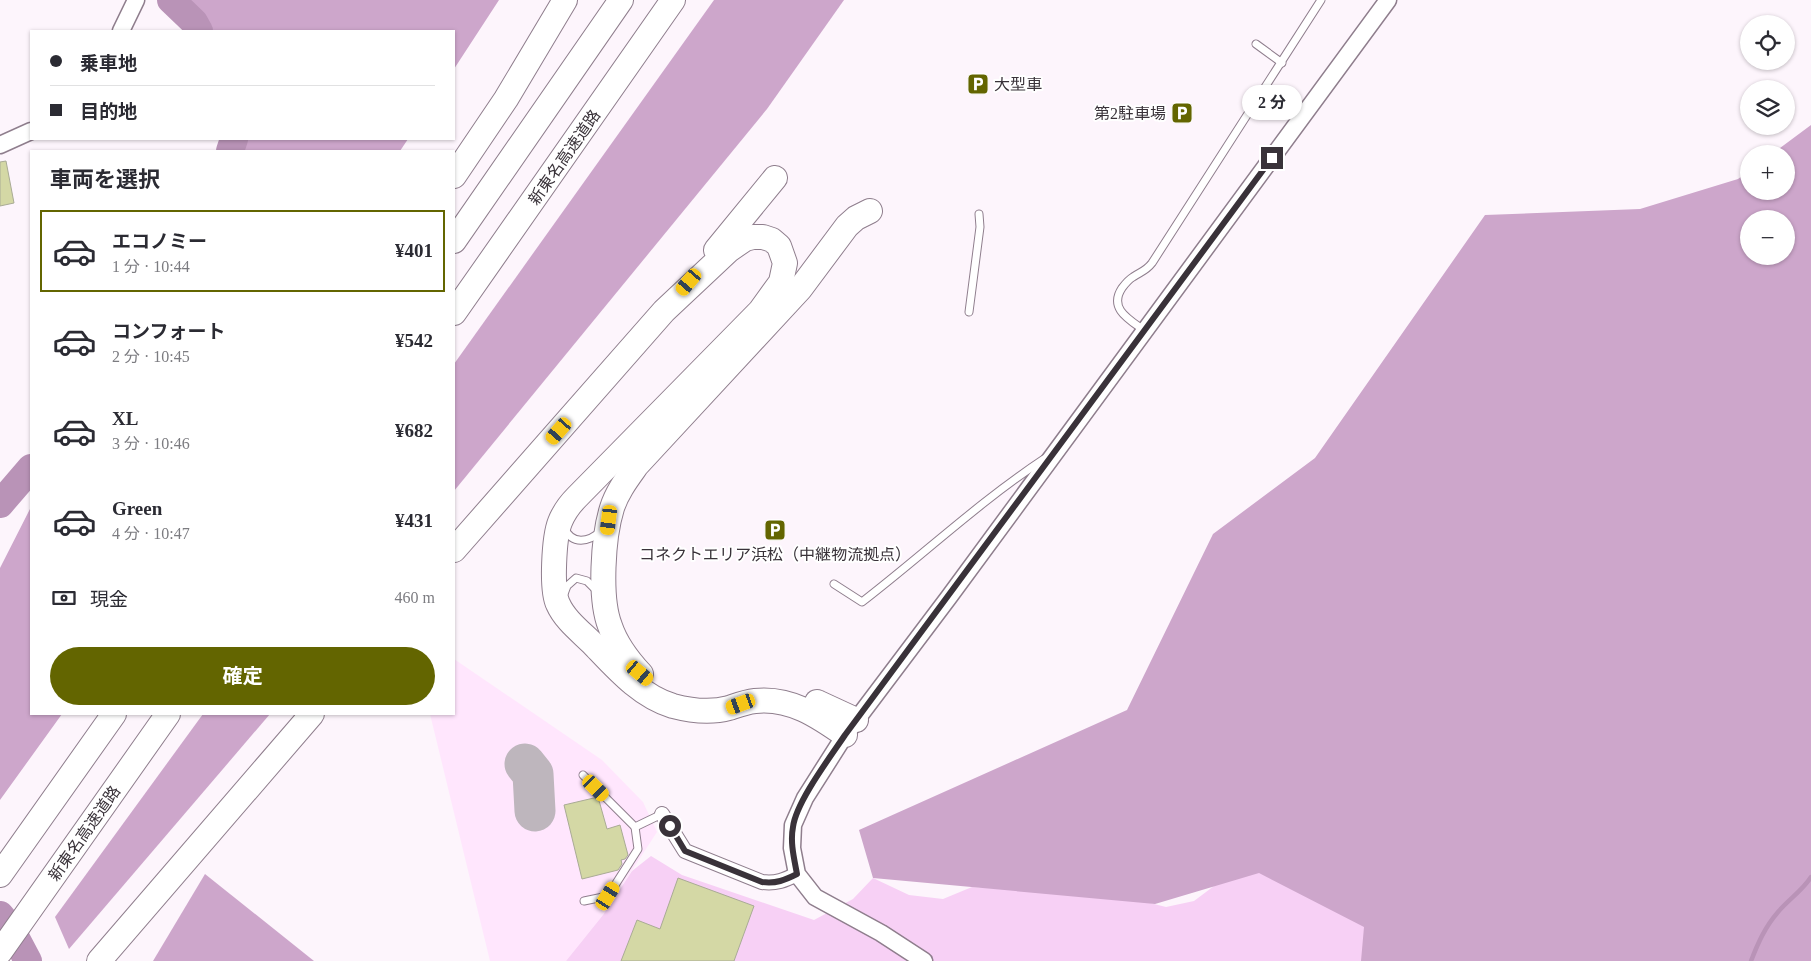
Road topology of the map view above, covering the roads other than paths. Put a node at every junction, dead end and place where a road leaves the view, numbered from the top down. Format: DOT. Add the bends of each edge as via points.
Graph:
graph roads {
  1 [pos="136,0"];
  2 [pos="565,0"];
  3 [pos="621,0"];
  4 [pos="673,0"];
  5 [pos="1322,0"];
  6 [pos="1388,0"];
  7 [pos="121,30"];
  8 [pos="1256,44"];
  9 [pos="1282,63"];
  10 [pos="30,131"];
  11 [pos="0,145"];
  12 [pos="455,175"];
  13 [pos="776,178"];
  14 [pos="870,211"];
  15 [pos="979,214"];
  16 [pos="455,239"];
  17 [pos="455,312"];
  18 [pos="664,312"];
  19 [pos="969,312"];
  20 [pos="1145,332"];
  21 [pos="1055,451"];
  22 [pos="563,514"];
  23 [pos="609,520"];
  24 [pos="455,549"];
  25 [pos="834,584"];
  26 [pos="604,600"];
  27 [pos="562,612"];
  28 [pos="107,715"];
  29 [pos="113,715"];
  30 [pos="167,715"];
  31 [pos="311,715"];
  32 [pos="851,728"];
  33 [pos="86,752"];
  34 [pos="583,775"];
  35 [pos="662,814"];
  36 [pos="635,827"];
  37 [pos="797,874"];
  38 [pos="0,875"];
  39 [pos="584,901"];
  40 [pos="0,952"];
  41 [pos="99,961"];
  42 [pos="924,961"];
  1 -- 7 [label="street"];
  2 -- 12 [label="highway" via="506,99"];
  3 -- 16 [label="highway"];
  4 -- 17 [label="highway, 新東名高速道路"];
  5 -- 9 [label="lane"];
  6 -- 20 [label="street"];
  8 -- 9 [label="lane"];
  9 -- 20 [label="lane" via="1152,264 1132,277 1118,294 1116,303 1120,312"];
  10 -- 11 [label="street"];
  13 -- 18 [label="highway"];
  14 -- 23 [label="highway" via="847,226 800,289 637,465 621,487"];
  15 -- 19 [label="lane"];
  18 -- 22 [label="highway" via="728,250 745,239 764,237 779,246 785,263 781,282 769,300"];
  18 -- 24 [label="highway"];
  20 -- 21 [label="street"];
  21 -- 25 [label="lane" via="1005,486 862,602"];
  21 -- 32 [label="street"];
  22 -- 23 [label="lane" via="566,532 577,540 590,539"];
  22 -- 27 [label="highway" via="557,536 554,582 557,603"];
  23 -- 26 [label="highway"];
  26 -- 27 [label="lane" via="587,580 576,578 567,586"];
  26 -- 32 [label="highway" via="610,626 622,651 640,673 660,689 701,699 752,690 779,690 809,699"];
  27 -- 32 [label="highway" via="632,682 659,701 701,711 715,711 753,701 778,702"];
  28 -- 33 [label="highway"];
  29 -- 33 [label="highway"];
  30 -- 40 [label="highway, 新東名高速道路"];
  31 -- 41 [label="highway"];
  32 -- 37 [label="street" via="818,775 793,825 792,848"];
  33 -- 38 [label="highway"];
  34 -- 36 [label="lane"];
  35 -- 36 [label="lane"];
  35 -- 37 [label="street" via="685,851 762,882 772,884"];
  36 -- 39 [label="lane" via="638,849 608,896"];
  37 -- 42 [label="street" via="815,897"];
}
